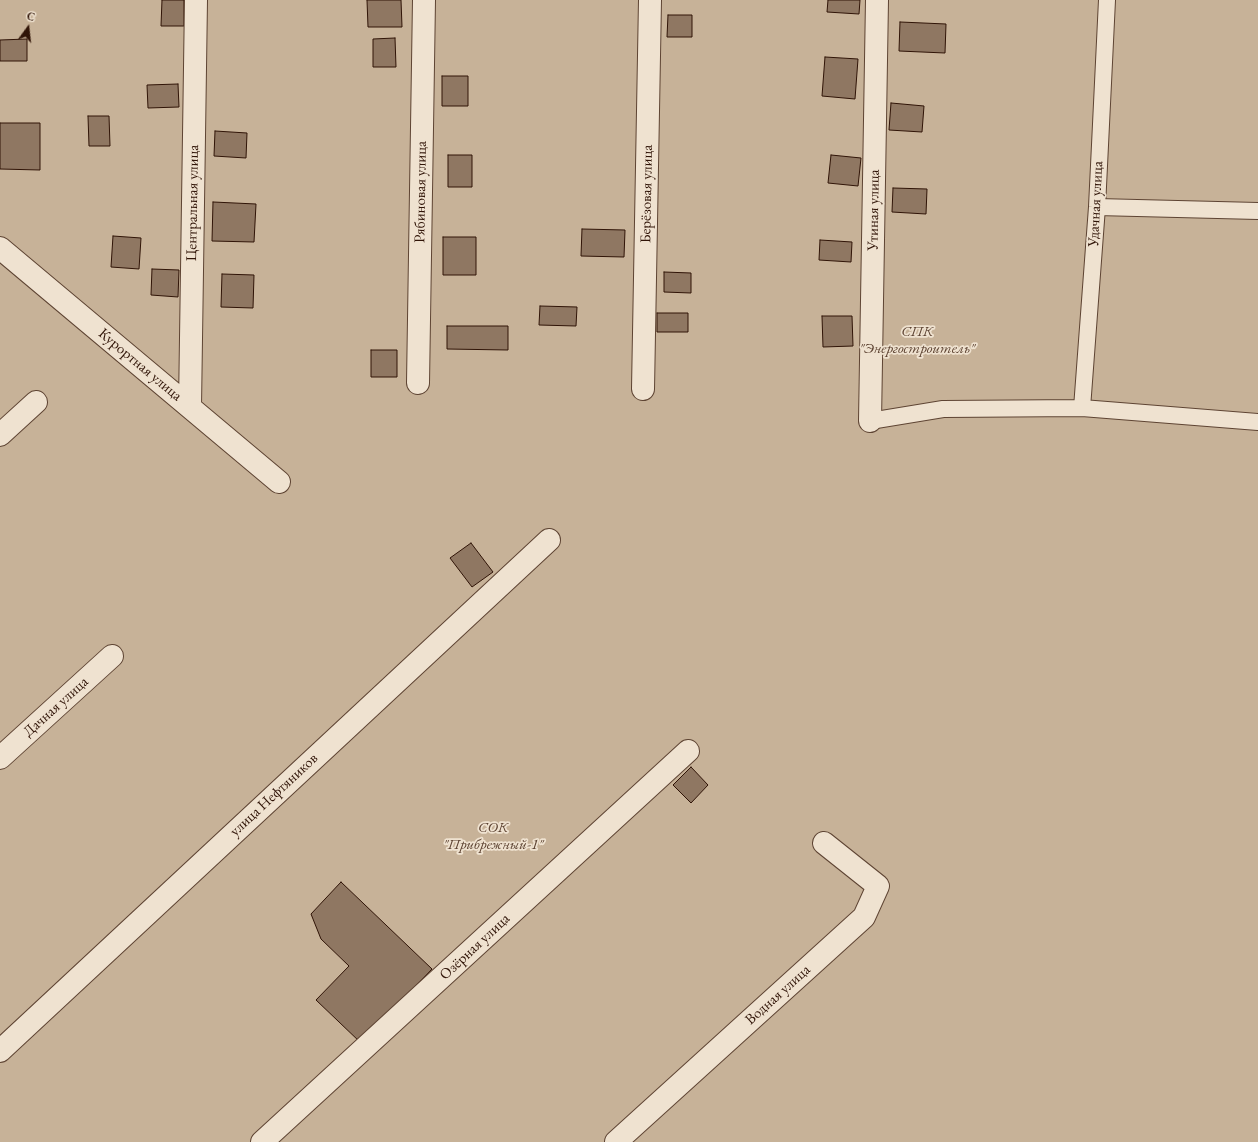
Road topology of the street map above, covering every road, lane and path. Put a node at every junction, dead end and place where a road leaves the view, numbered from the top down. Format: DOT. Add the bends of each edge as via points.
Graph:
graph roads {
  1 [pos="196,0"];
  2 [pos="424,0"];
  3 [pos="650,0"];
  4 [pos="877,0"];
  5 [pos="1107,0"];
  6 [pos="1097,207"];
  7 [pos="1258,211"];
  8 [pos="0,248"];
  9 [pos="418,383"];
  10 [pos="643,389"];
  11 [pos="36,402"];
  12 [pos="190,406"];
  13 [pos="1082,408"];
  14 [pos="870,421"];
  15 [pos="1258,422"];
  16 [pos="0,435"];
  17 [pos="279,482"];
  18 [pos="549,540"];
  19 [pos="112,656"];
  20 [pos="688,751"];
  21 [pos="0,758"];
  22 [pos="824,843"];
  23 [pos="0,1050"];
  24 [pos="262,1142"];
  25 [pos="616,1142"];
  1 -- 12 [label="street, Центральная улица"];
  2 -- 9 [label="street, Рябиновая улица"];
  3 -- 10 [label="street, Берёзовая улица"];
  4 -- 14 [label="street, Утиная улица"];
  5 -- 6 [label="lane, Удачная улица"];
  6 -- 7 [label="lane"];
  6 -- 13 [label="lane, Удачная улица"];
  8 -- 12 [label="street, Курортная улица"];
  11 -- 16 [label="street"];
  12 -- 17 [label="street, Курортная улица"];
  13 -- 14 [label="lane" via="943,409"];
  13 -- 15 [label="lane"];
  18 -- 23 [label="street, улица Нефтяников"];
  19 -- 21 [label="street, Дачная улица"];
  20 -- 24 [label="street, Озёрная улица"];
  22 -- 25 [label="street, Водная улица" via="878,886 864,917"];
}
